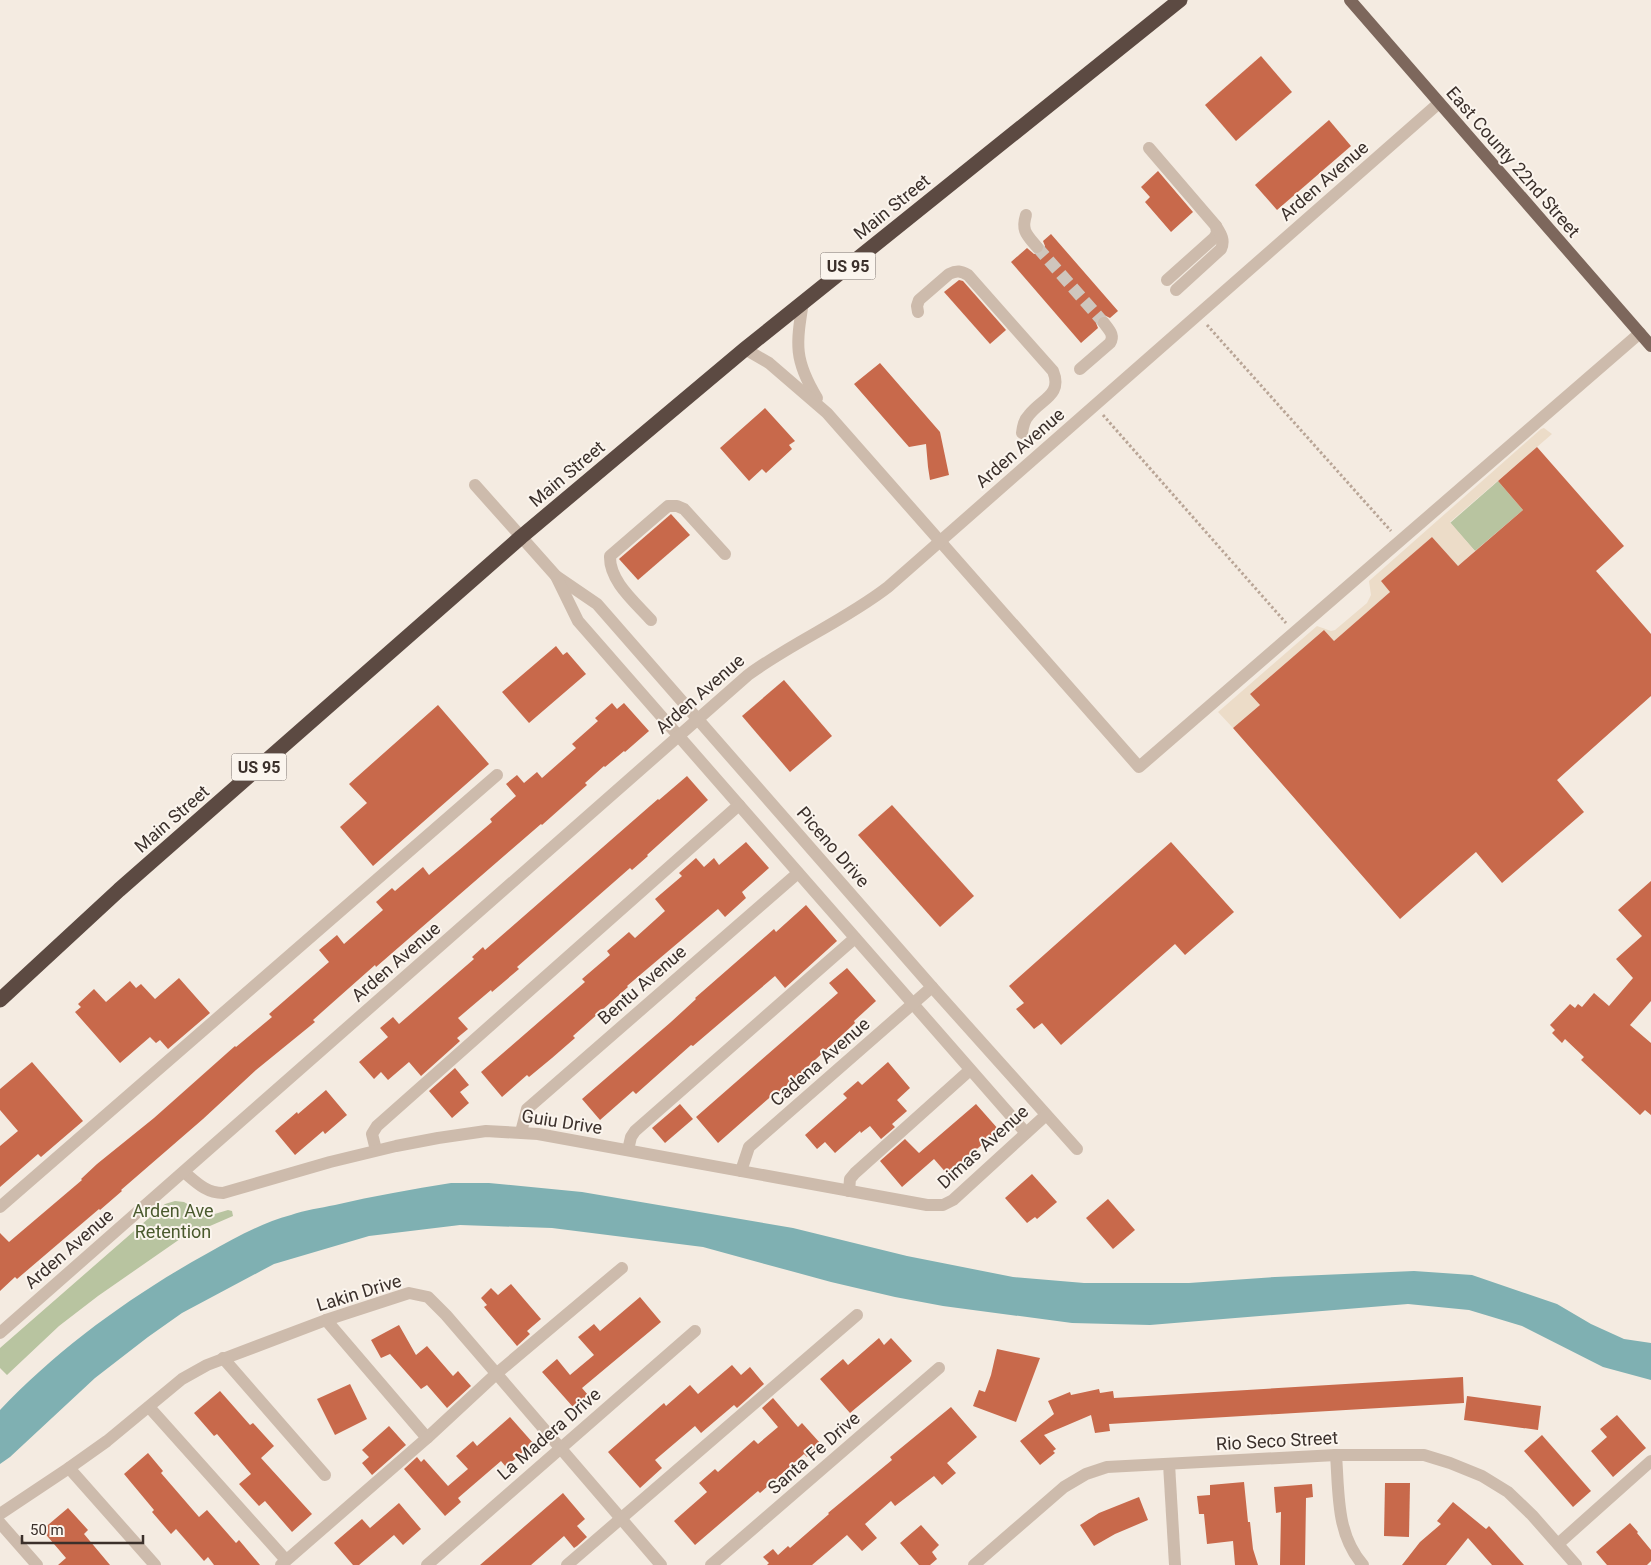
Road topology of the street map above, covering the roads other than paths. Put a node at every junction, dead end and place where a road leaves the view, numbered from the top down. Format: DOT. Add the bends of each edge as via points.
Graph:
graph roads {
  1 [pos="1180,0"];
  2 [pos="1350,0"];
  3 [pos="1439,103"];
  4 [pos="1149,148"];
  5 [pos="1026,215"];
  6 [pos="1216,226"];
  7 [pos="1037,247"];
  8 [pos="1167,280"];
  9 [pos="1176,290"];
  10 [pos="803,302"];
  11 [pos="918,312"];
  12 [pos="1104,324"];
  13 [pos="1640,333"];
  14 [pos="1651,346"];
  15 [pos="745,349"];
  16 [pos="1080,369"];
  17 [pos="827,413"];
  18 [pos="1022,433"];
  19 [pos="475,485"];
  20 [pos="521,537"];
  21 [pos="940,541"];
  22 [pos="725,554"];
  23 [pos="556,576"];
  24 [pos="651,620"];
  25 [pos="698,719"];
  26 [pos="678,736"];
  27 [pos="497,775"];
  28 [pos="739,806"];
  29 [pos="798,873"];
  30 [pos="855,938"];
  31 [pos="932,987"];
  32 [pos="0,1000"];
  33 [pos="912,1004"];
  34 [pos="970,1070"];
  35 [pos="1046,1115"];
  36 [pos="521,1132"];
  37 [pos="1026,1133"];
  38 [pos="1076,1149"];
  39 [pos="376,1150"];
  40 [pos="628,1150"];
  41 [pos="740,1171"];
  42 [pos="184,1172"];
  43 [pos="849,1191"];
  44 [pos="943,1205"];
  45 [pos="0,1207"];
  46 [pos="622,1268"];
  47 [pos="857,1315"];
  48 [pos="326,1320"];
  49 [pos="695,1331"];
  50 [pos="0,1333"];
  51 [pos="223,1358"];
  52 [pos="939,1368"];
  53 [pos="496,1374"];
  54 [pos="149,1407"];
  55 [pos="427,1438"];
  56 [pos="559,1448"];
  57 [pos="1336,1455"];
  58 [pos="1651,1462"];
  59 [pos="1169,1464"];
  60 [pos="69,1468"];
  61 [pos="325,1475"];
  62 [pos="0,1514"];
  63 [pos="621,1518"];
  64 [pos="0,1523"];
  65 [pos="1558,1544"];
  66 [pos="283,1563"];
  67 [pos="37,1565"];
  68 [pos="155,1565"];
  69 [pos="427,1565"];
  70 [pos="567,1565"];
  71 [pos="661,1565"];
  72 [pos="711,1565"];
  73 [pos="974,1565"];
  74 [pos="1175,1565"];
  75 [pos="1363,1565"];
  76 [pos="1576,1565"];
  1 -- 10 [label="highway, Main Street / US 95"];
  2 -- 3 [label="main road, East County 22nd Street"];
  3 -- 13 [label="main road, East County 22nd Street"];
  3 -- 21 [label="street, Arden Avenue"];
  4 -- 6 [label="street"];
  5 -- 7 [label="street" via="1023,228"];
  6 -- 8 [label="street" via="1214,238"];
  6 -- 9 [label="street" via="1223,236 1221,249"];
  10 -- 15 [label="highway, Main Street / US 95"];
  10 -- 17 [label="street" via="798,336 799,361 806,380"];
  11 -- 18 [label="street" via="919,300 949,274 962,272 1053,372 1056,379 1054,392 1029,414"];
  12 -- 16 [label="street" via="1112,335 1110,343"];
  13 -- 14 [label="main road, East County 22nd Street"];
  13 -- 21 [label="street" via="1139,767"];
  15 -- 17 [label="street" via="769,363"];
  15 -- 20 [label="highway, Main Street / US 95"];
  17 -- 21 [label="street"];
  19 -- 20 [label="street, Piceno Drive"];
  20 -- 23 [label="street, Piceno Drive"];
  20 -- 32 [label="highway, Main Street / US 95" via="119,890"];
  21 -- 25 [label="street, Arden Avenue" via="876,596 834,624 771,658"];
  22 -- 24 [label="street" via="684,509 668,506 610,556 614,576"];
  23 -- 25 [label="street, Piceno Drive" via="597,604"];
  23 -- 26 [label="street, Piceno Drive" via="578,621"];
  25 -- 26 [label="street, Arden Avenue"];
  25 -- 31 [label="street, Piceno Drive"];
  26 -- 28 [label="street, Piceno Drive"];
  26 -- 42 [label="street, Arden Avenue"];
  27 -- 45 [label="street"];
  28 -- 29 [label="street, Piceno Drive"];
  28 -- 39 [label="street" via="376,1126 372,1134"];
  29 -- 30 [label="street, Piceno Drive"];
  29 -- 36 [label="street, Bentu Avenue" via="527,1109"];
  30 -- 33 [label="street, Piceno Drive"];
  30 -- 40 [label="street" via="635,1131"];
  31 -- 33 [label="street, Cadena Avenue"];
  31 -- 35 [label="street, Piceno Drive"];
  33 -- 34 [label="street, Piceno Drive"];
  33 -- 41 [label="street, Cadena Avenue" via="749,1147"];
  34 -- 37 [label="street, Piceno Drive"];
  34 -- 43 [label="street" via="855,1173 850,1179"];
  35 -- 37 [label="street, Dimas Avenue"];
  35 -- 38 [label="street, Piceno Drive"];
  36 -- 39 [label="street, Guiu Drive" via="486,1131"];
  36 -- 40 [label="street, Guiu Drive"];
  37 -- 44 [label="street, Dimas Avenue" via="954,1200"];
  39 -- 42 [label="street, Guiu Drive" via="223,1192 206,1190"];
  40 -- 41 [label="street, Guiu Drive"];
  41 -- 43 [label="street, Guiu Drive"];
  42 -- 50 [label="street, Arden Avenue"];
  43 -- 44 [label="street, Guiu Drive" via="926,1205"];
  46 -- 53 [label="street"];
  47 -- 63 [label="street"];
  48 -- 51 [label="street, Lakin Drive"];
  48 -- 53 [label="street, Lakin Drive" via="409,1293 428,1297"];
  48 -- 55 [label="street"];
  49 -- 56 [label="street, La Madera Drive"];
  51 -- 54 [label="street, Lakin Drive" via="182,1379"];
  51 -- 61 [label="street"];
  52 -- 72 [label="street, Santa Fe Drive"];
  53 -- 55 [label="street"];
  53 -- 56 [label="street, Lakin Drive"];
  54 -- 60 [label="street, Lakin Drive"];
  54 -- 66 [label="street"];
  55 -- 66 [label="street"];
  56 -- 63 [label="street, Lakin Drive"];
  56 -- 69 [label="street, La Madera Drive"];
  57 -- 59 [label="street, Rio Seco Street"];
  57 -- 65 [label="street, Rio Seco Street" via="1424,1455 1450,1463 1482,1476 1508,1492"];
  57 -- 75 [label="street" via="1341,1522 1346,1539"];
  58 -- 65 [label="street"];
  59 -- 73 [label="street, Rio Seco Street" via="1107,1467 1086,1474 1064,1487"];
  59 -- 74 [label="street"];
  60 -- 62 [label="street, Lakin Drive"];
  60 -- 68 [label="street"];
  63 -- 70 [label="street"];
  63 -- 71 [label="street, Lakin Drive"];
  64 -- 67 [label="street"];
  65 -- 76 [label="street, Rio Seco Street"];
}
